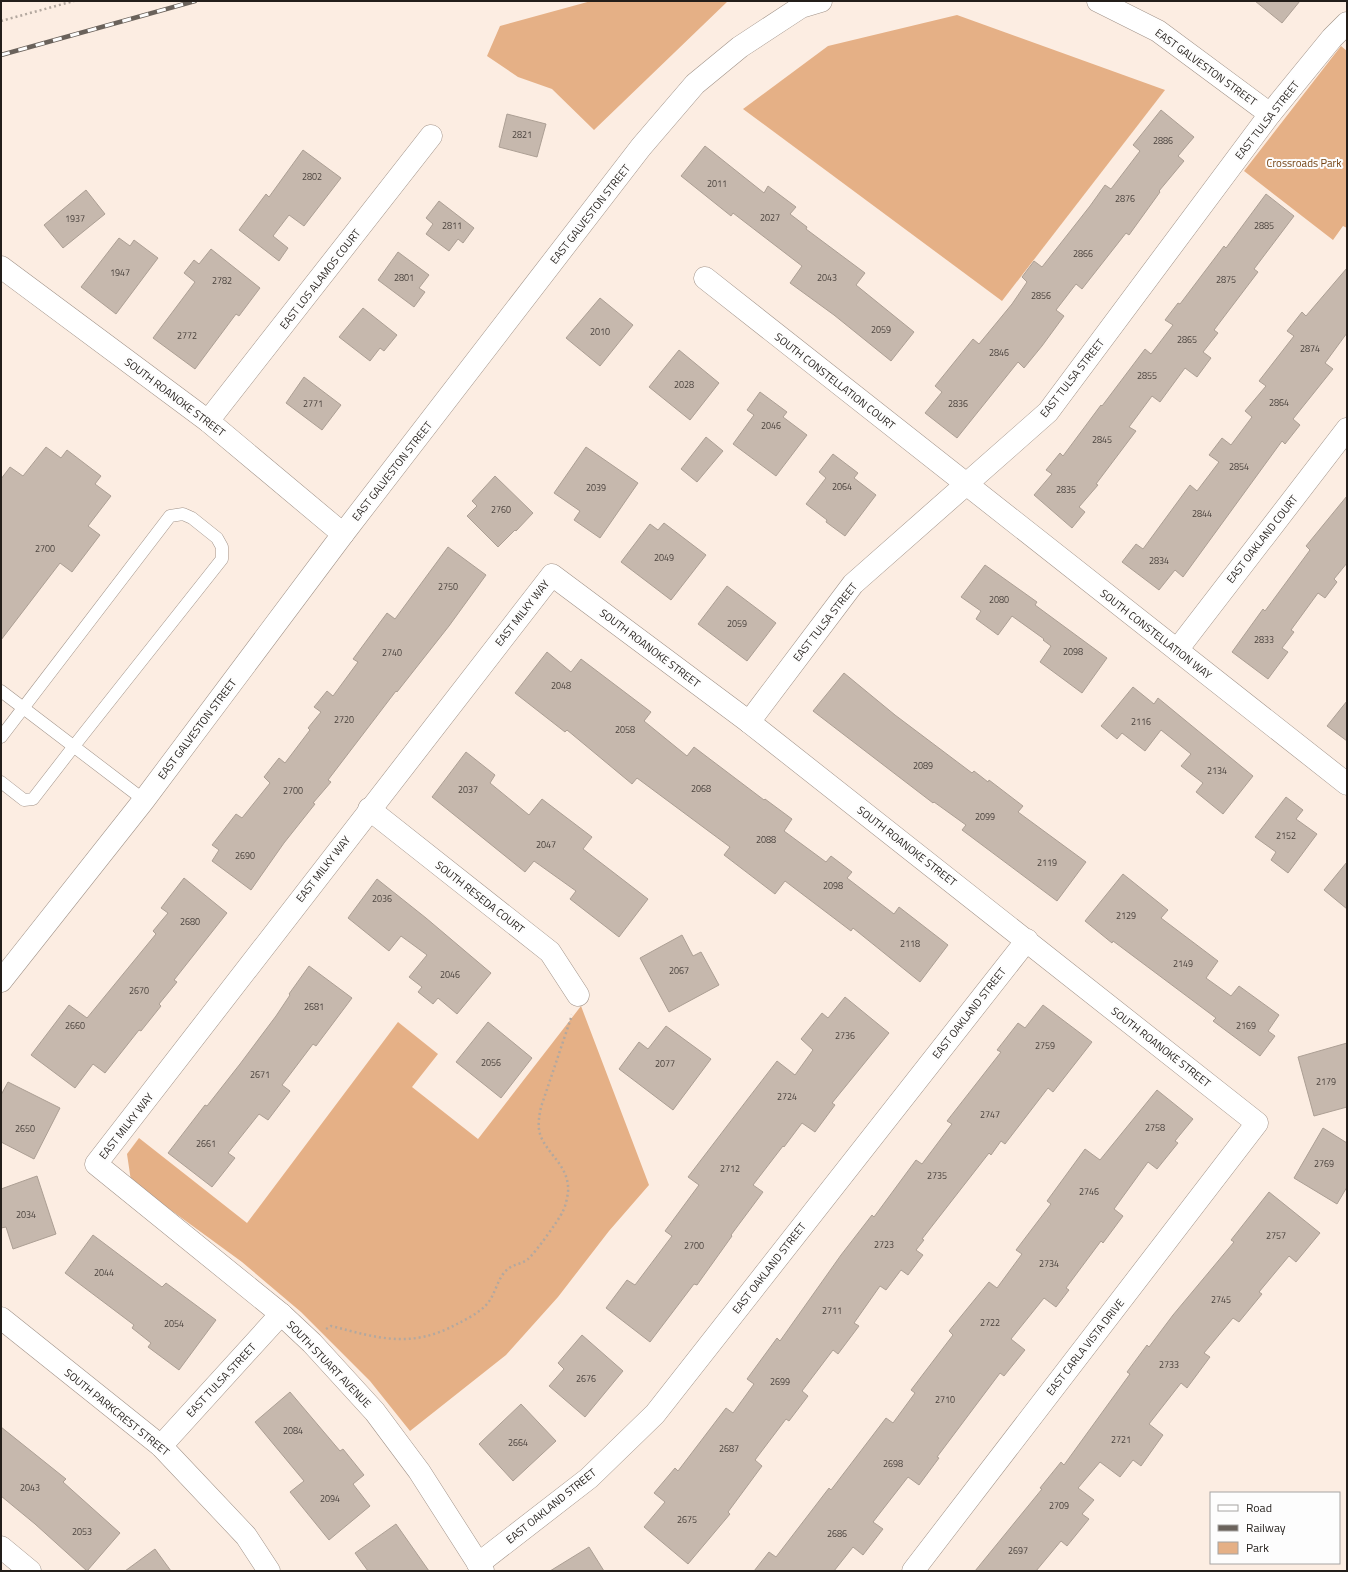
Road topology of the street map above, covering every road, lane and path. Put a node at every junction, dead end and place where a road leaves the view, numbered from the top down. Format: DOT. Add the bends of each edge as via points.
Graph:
graph roads {
  1 [pos="74,1"];
  2 [pos="821,1"];
  3 [pos="1098,1"];
  4 [pos="1,21"];
  5 [pos="1347,23"];
  6 [pos="1270,114"];
  7 [pos="431,136"];
  8 [pos="1,267"];
  9 [pos="705,278"];
  10 [pos="208,421"];
  11 [pos="1347,429"];
  12 [pos="965,484"];
  13 [pos="343,534"];
  14 [pos="552,575"];
  15 [pos="1176,650"];
  16 [pos="1,691"];
  17 [pos="24,708"];
  18 [pos="749,722"];
  19 [pos="1,737"];
  20 [pos="74,746"];
  21 [pos="1,782"];
  22 [pos="1347,784"];
  23 [pos="144,800"];
  24 [pos="370,809"];
  25 [pos="1027,940"];
  26 [pos="1,981"];
  27 [pos="578,995"];
  28 [pos="1258,1123"];
  29 [pos="96,1164"];
  30 [pos="281,1314"];
  31 [pos="1,1318"];
  32 [pos="323,1333"];
  33 [pos="161,1446"];
  34 [pos="1,1546"];
  35 [pos="480,1567"];
  36 [pos="30,1571"];
  37 [pos="269,1571"];
  38 [pos="913,1571"];
  1 -- 4 [label="path"];
  2 -- 13 [label="street, EAST GALVESTON STREET" via="801,7 740,47 695,84 641,147"];
  3 -- 6 [label="street, EAST GALVESTON STREET" via="1158,31"];
  5 -- 6 [label="street, EAST TULSA STREET"];
  6 -- 12 [label="street, EAST TULSA STREET" via="1048,412"];
  7 -- 10 [label="street, EAST LOS ALAMOS COURT"];
  8 -- 10 [label="street, SOUTH ROANOKE STREET"];
  9 -- 12 [label="street, SOUTH CONSTELLATION COURT"];
  10 -- 13 [label="street, SOUTH ROANOKE STREET"];
  11 -- 15 [label="street, EAST OAKLAND COURT"];
  12 -- 15 [label="street, SOUTH CONSTELLATION WAY"];
  12 -- 18 [label="street, EAST TULSA STREET" via="853,584"];
  13 -- 23 [label="street, EAST GALVESTON STREET"];
  14 -- 18 [label="street, SOUTH ROANOKE STREET"];
  14 -- 24 [label="street, EAST MILKY WAY"];
  15 -- 22 [label="street, SOUTH CONSTELLATION WAY"];
  16 -- 17 [label="lane"];
  17 -- 19 [label="lane"];
  17 -- 20 [label="lane"];
  17 -- 20 [label="lane" via="170,516 183,514 192,518 217,538 222,547 222,559"];
  18 -- 25 [label="street, SOUTH ROANOKE STREET"];
  20 -- 21 [label="lane" via="33,799 24,800"];
  20 -- 23 [label="lane"];
  23 -- 26 [label="street, EAST GALVESTON STREET"];
  24 -- 27 [label="street, SOUTH RESEDA COURT" via="550,952"];
  24 -- 29 [label="street, EAST MILKY WAY"];
  25 -- 28 [label="street, SOUTH ROANOKE STREET"];
  25 -- 35 [label="street, EAST OAKLAND STREET" via="655,1414 589,1478"];
  27 -- 32 [label="path" via="538,1120 541,1137 562,1167 568,1193 563,1211 533,1255 504,1272 492,1297 480,1311 433,1335 398,1340 331,1326"];
  28 -- 38 [label="street, EAST CARLA VISTA DRIVE"];
  29 -- 30 [label="street, SOUTH STUART AVENUE"];
  30 -- 33 [label="street, EAST TULSA STREET"];
  30 -- 35 [label="street, SOUTH STUART AVENUE" via="312,1343 375,1412 419,1471"];
  31 -- 33 [label="street, SOUTH PARKCREST STREET"];
  33 -- 37 [label="street, SOUTH PARKCREST STREET" via="246,1536"];
  34 -- 36 [label="street"];
}
